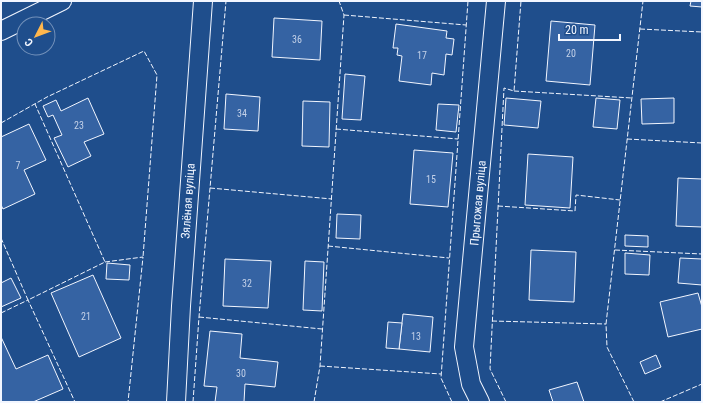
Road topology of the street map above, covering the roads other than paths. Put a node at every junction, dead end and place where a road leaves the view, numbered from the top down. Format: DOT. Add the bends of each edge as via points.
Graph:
graph roads {
  1 [pos="62,1"];
  2 [pos="203,1"];
  3 [pos="496,1"];
  4 [pos="1,31"];
  5 [pos="176,402"];
  6 [pos="480,402"];
  1 -- 4 [label="street"];
  2 -- 5 [label="street, Зялёная вуліца"];
  3 -- 6 [label="street, Прыгожая вуліца" via="464,347 471,384"];
}
